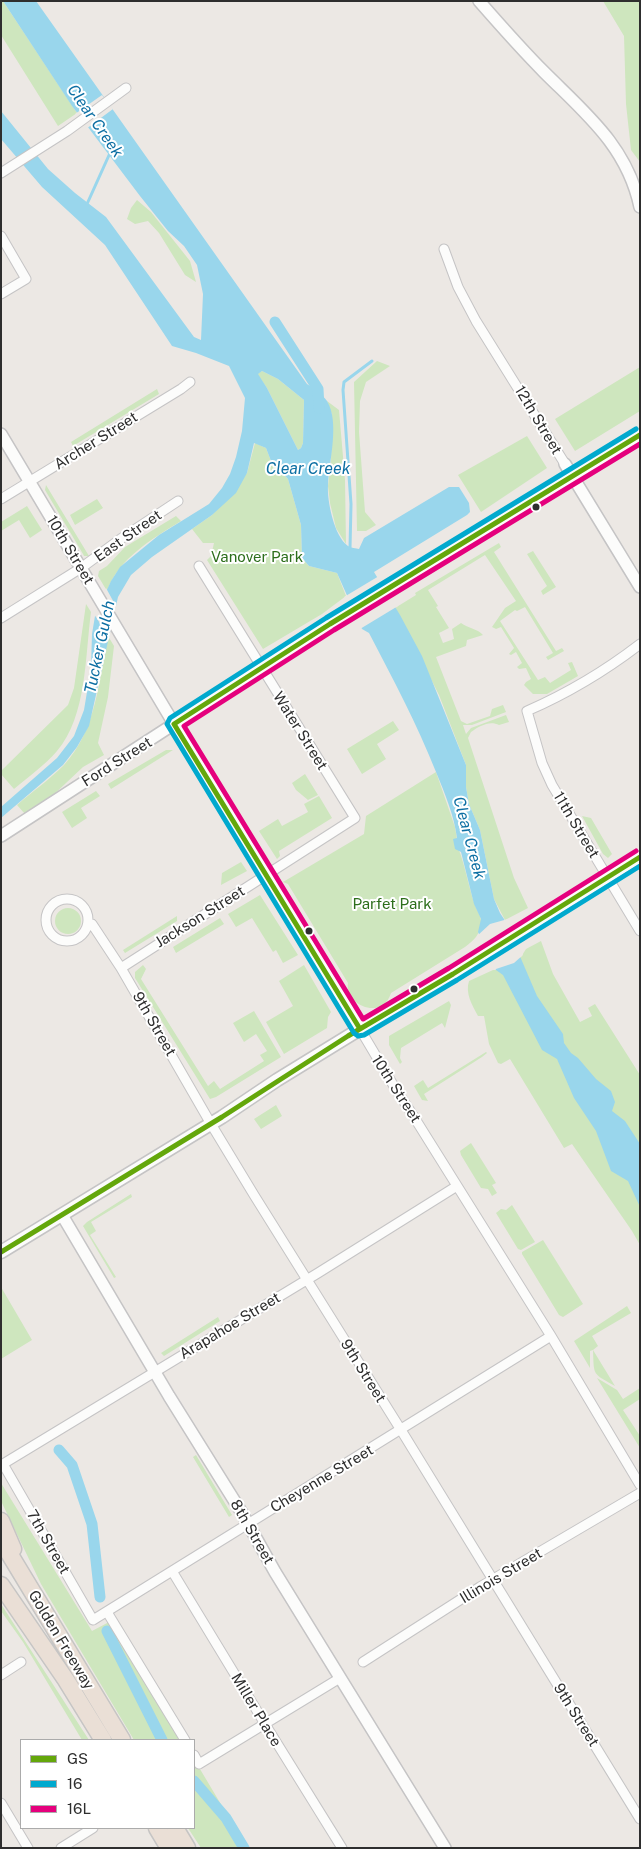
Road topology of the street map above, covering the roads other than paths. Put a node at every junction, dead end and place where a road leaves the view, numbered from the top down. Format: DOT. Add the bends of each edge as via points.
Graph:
graph roads {
  1 [pos="479,1"];
  2 [pos="126,88"];
  3 [pos="1,173"];
  4 [pos="640,207"];
  5 [pos="1,236"];
  6 [pos="444,249"];
  7 [pos="1,294"];
  8 [pos="190,382"];
  9 [pos="1,434"];
  10 [pos="640,435"];
  11 [pos="565,464"];
  12 [pos="572,476"];
  13 [pos="29,483"];
  14 [pos="1,499"];
  15 [pos="178,501"];
  16 [pos="198,566"];
  17 [pos="82,568"];
  18 [pos="640,587"];
  19 [pos="1,618"];
  20 [pos="640,644"];
  21 [pos="261,667"];
  22 [pos="174,724"];
  23 [pos="355,818"];
  24 [pos="1,836"];
  25 [pos="640,858"];
  26 [pos="267,875"];
  27 [pos="608,878"];
  28 [pos="88,924"];
  29 [pos="640,931"];
  30 [pos="121,968"];
  31 [pos="360,1029"];
  32 [pos="211,1124"];
  33 [pos="457,1186"];
  34 [pos="62,1216"];
  35 [pos="1,1252"];
  36 [pos="306,1280"];
  37 [pos="550,1336"];
  38 [pos="154,1371"];
  39 [pos="401,1430"];
  40 [pos="3,1464"];
  41 [pos="640,1485"];
  42 [pos="640,1494"];
  43 [pos="1,1521"];
  44 [pos="247,1524"];
  45 [pos="1,1540"];
  46 [pos="172,1571"];
  47 [pos="25,1579"];
  48 [pos="493,1580"];
  49 [pos="1,1585"];
  50 [pos="107,1612"];
  51 [pos="93,1620"];
  52 [pos="21,1662"];
  53 [pos="363,1662"];
  54 [pos="1,1675"];
  55 [pos="340,1678"];
  56 [pos="264,1724"];
  57 [pos="102,1739"];
  58 [pos="121,1739"];
  59 [pos="184,1739"];
  60 [pos="195,1757"];
  61 [pos="1,1803"];
  62 [pos="640,1819"];
  63 [pos="91,1829"];
  64 [pos="157,1829"];
  65 [pos="176,1829"];
  66 [pos="28,1848"];
  67 [pos="60,1848"];
  68 [pos="169,1848"];
  69 [pos="187,1848"];
  70 [pos="342,1848"];
  71 [pos="445,1848"];
  1 -- 4 [label="street" via="607,136 630,174"];
  2 -- 3 [label="street"];
  5 -- 7 [label="street" via="26,279"];
  6 -- 11 [label="street, 12th Street" via="458,287 476,320"];
  8 -- 13 [label="street, Archer Street"];
  9 -- 13 [label="street, 10th Street"];
  10 -- 12 [label="main road, Ford Street"];
  11 -- 12 [label="street, 12th Street"];
  12 -- 18 [label="street, 12th Street"];
  12 -- 21 [label="main road, Ford Street"];
  13 -- 14 [label="street, Archer Street"];
  13 -- 17 [label="street, 10th Street"];
  15 -- 17 [label="street, East Street"];
  16 -- 21 [label="street, Water Street"];
  17 -- 19 [label="street, East Street"];
  17 -- 22 [label="street, 10th Street"];
  20 -- 27 [label="street, 11th Street" via="570,691 527,711 542,763 552,784"];
  21 -- 22 [label="main road, Ford Street"];
  21 -- 23 [label="street, Water Street"];
  22 -- 24 [label="street, Ford Street"];
  22 -- 26 [label="main road, 10th Street"];
  23 -- 26 [label="street, Jackson Street"];
  25 -- 27 [label="street"];
  26 -- 30 [label="street, Jackson Street"];
  26 -- 31 [label="main road, 10th Street"];
  27 -- 29 [label="street, 11th Street"];
  27 -- 31 [label="street"];
  28 -- 28 [label="street, 9th Street" via="86,910 70,899 51,906 46,919 50,932 62,940 81,936"];
  28 -- 30 [label="street, 9th Street" via="92,924"];
  30 -- 32 [label="street, 9th Street"];
  31 -- 32 [label="main road"];
  31 -- 33 [label="street, 10th Street"];
  32 -- 34 [label="main road"];
  32 -- 36 [label="street, 9th Street"];
  33 -- 36 [label="street, Arapahoe Street"];
  33 -- 37 [label="street, 10th Street"];
  34 -- 35 [label="main road"];
  34 -- 38 [label="street, 8th Street"];
  36 -- 38 [label="street, Arapahoe Street"];
  36 -- 39 [label="street, 9th Street"];
  37 -- 39 [label="street, Cheyenne Street"];
  37 -- 41 [label="street, 10th Street"];
  38 -- 40 [label="street, Arapahoe Street"];
  38 -- 44 [label="street, 8th Street"];
  39 -- 44 [label="street, Cheyenne Street"];
  39 -- 48 [label="street, 9th Street"];
  40 -- 51 [label="street, 7th Street"];
  42 -- 48 [label="street, Illinois Street"];
  43 -- 47 [label="highway"];
  44 -- 46 [label="street, Cheyenne Street"];
  44 -- 55 [label="street, 8th Street"];
  45 -- 47 [label="highway, Golden Freeway"];
  46 -- 50 [label="street, Cheyenne Street"];
  46 -- 56 [label="street, Miller Place"];
  47 -- 58 [label="highway, Golden Freeway"];
  48 -- 53 [label="street, Illinois Street"];
  48 -- 62 [label="street, 9th Street"];
  49 -- 57 [label="highway, Golden Freeway"];
  50 -- 51 [label="street, Cheyenne Street"];
  50 -- 59 [label="street"];
  52 -- 54 [label="street"];
  55 -- 56 [label="street"];
  55 -- 71 [label="street, 8th Street"];
  56 -- 60 [label="street" via="199,1764"];
  56 -- 70 [label="street, Miller Place"];
  61 -- 66 [label="street"];
  63 -- 67 [label="street"];
  64 -- 68 [label="highway"];
  65 -- 69 [label="highway"];
}
